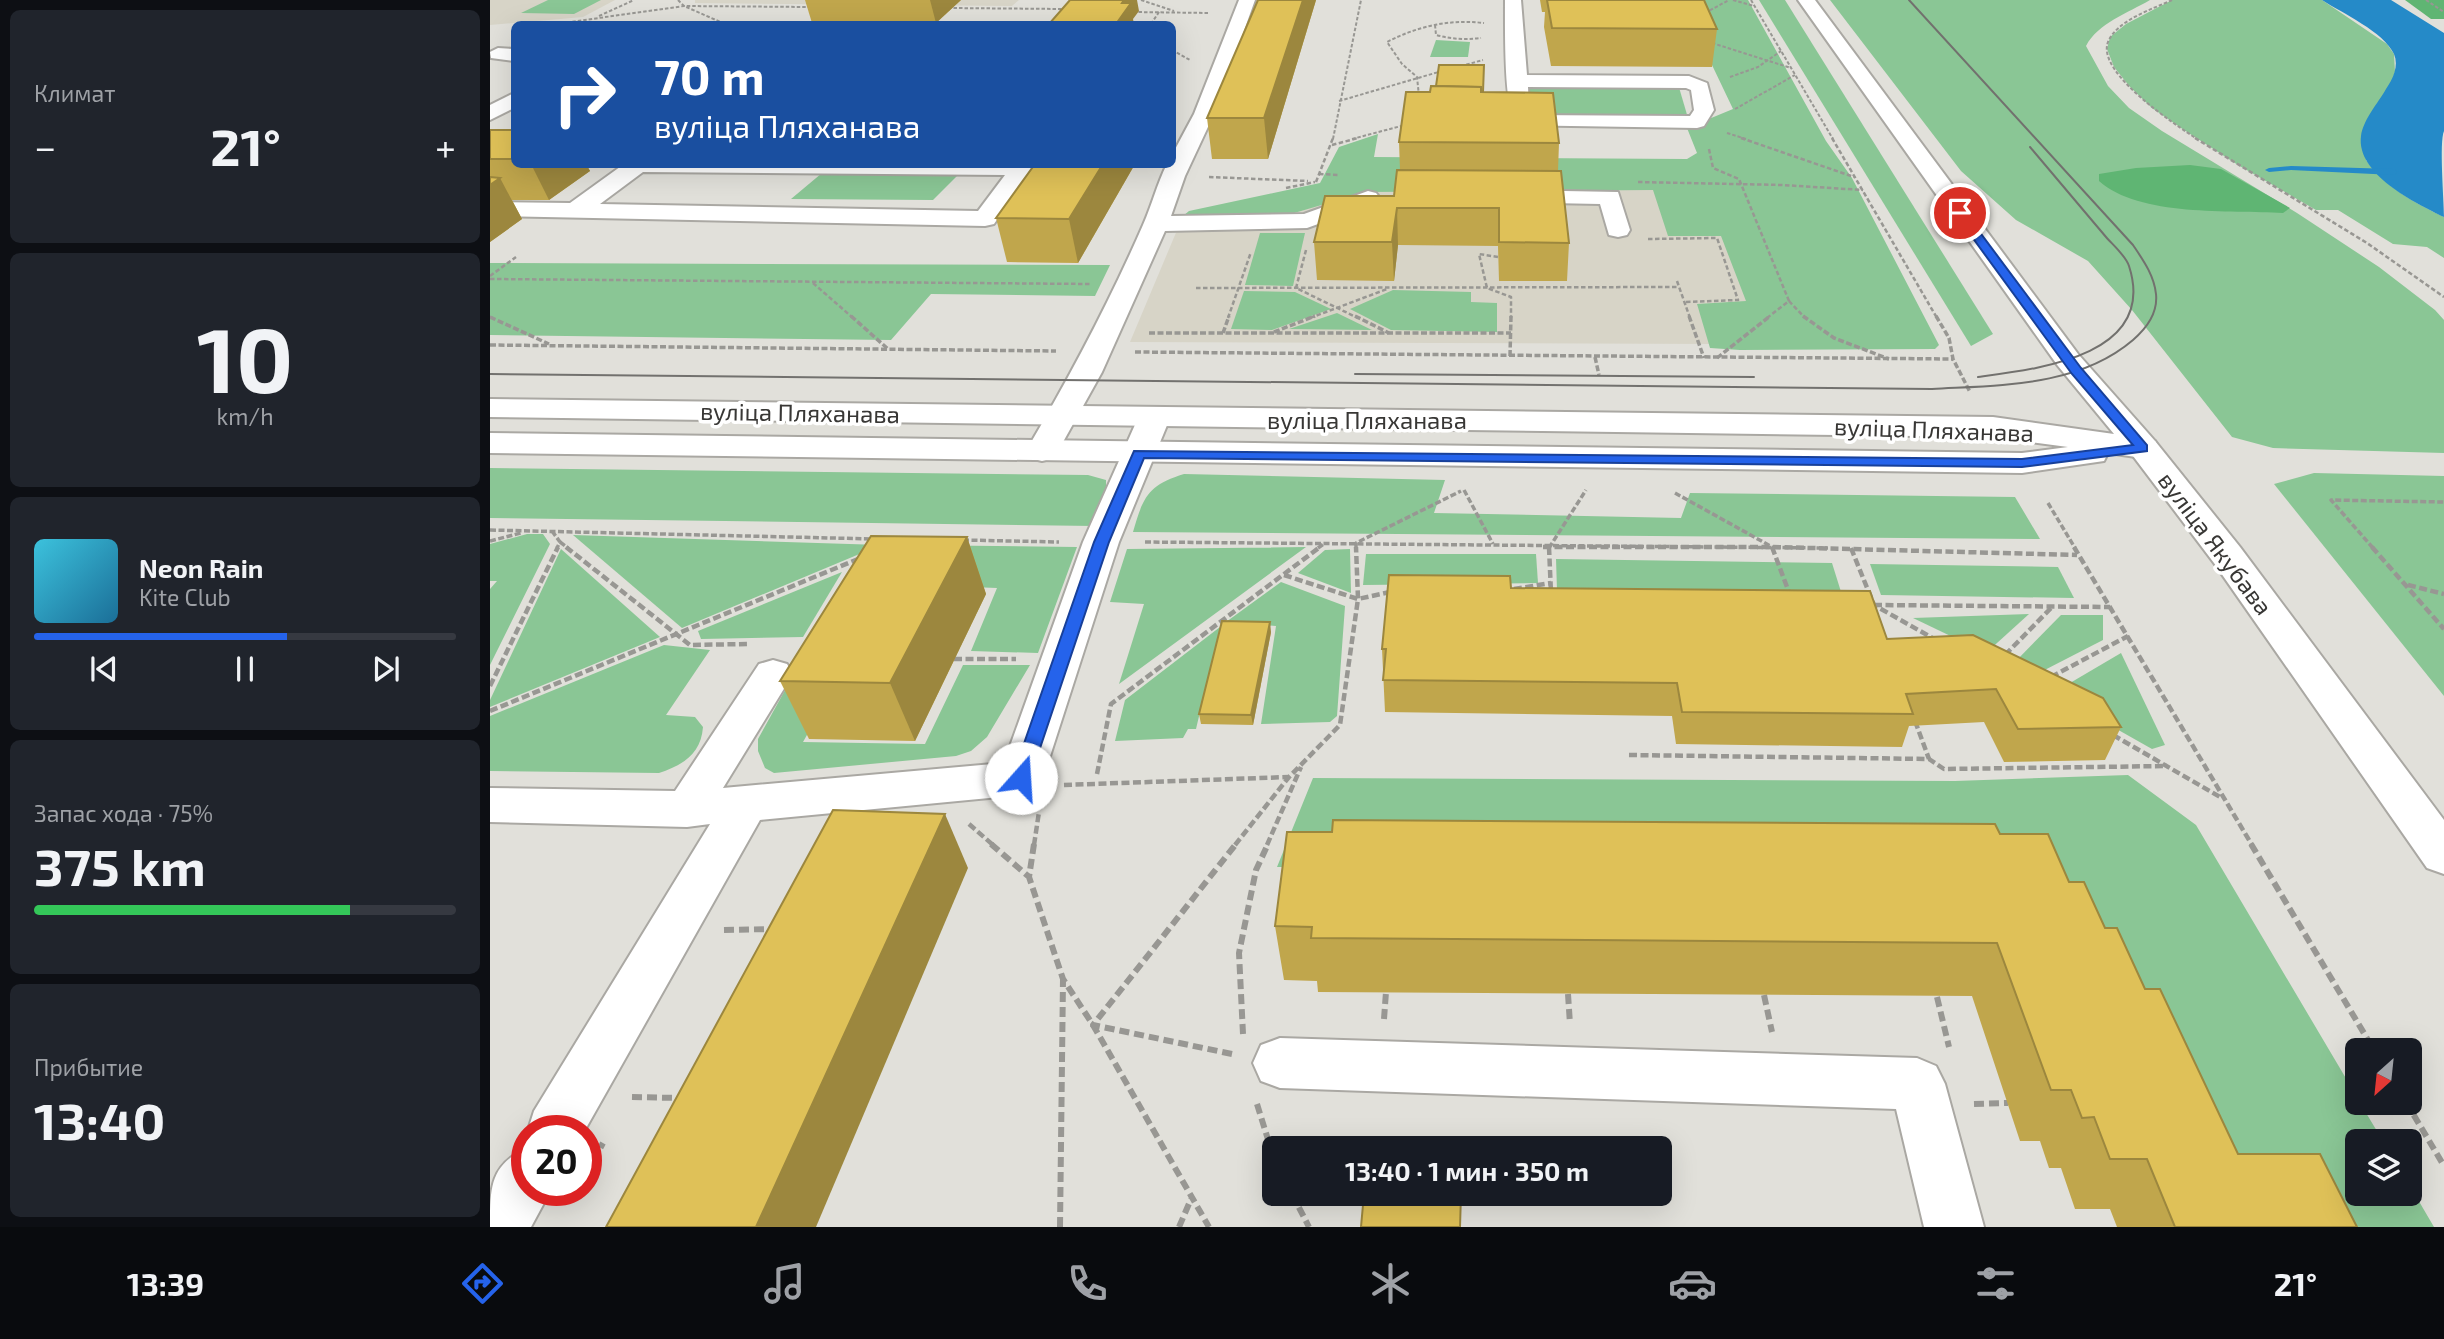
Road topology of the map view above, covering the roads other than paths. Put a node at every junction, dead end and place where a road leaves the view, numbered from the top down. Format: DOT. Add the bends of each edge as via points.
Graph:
graph roads {
  1 [pos="1807,0"];
  2 [pos="1244,7"];
  3 [pos="1512,20"];
  4 [pos="1516,80"];
  5 [pos="511,101"];
  6 [pos="490,114"];
  7 [pos="1496,121"];
  8 [pos="1521,121"];
  9 [pos="635,168"];
  10 [pos="1021,168"];
  11 [pos="1398,197"];
  12 [pos="1490,197"];
  13 [pos="490,209"];
  14 [pos="578,209"];
  15 [pos="1156,224"];
  16 [pos="1628,235"];
  17 [pos="1082,316"];
  18 [pos="1111,318"];
  19 [pos="490,408"];
  20 [pos="1061,415"];
  21 [pos="1154,418"];
  22 [pos="490,443"];
  23 [pos="2143,448"];
  24 [pos="1042,451"];
  25 [pos="1139,453"];
  26 [pos="764,659"];
  27 [pos="747,802"];
  28 [pos="490,805"];
  29 [pos="687,808"];
  30 [pos="2444,855"];
  31 [pos="1260,1071"];
  32 [pos="563,1115"];
  33 [pos="511,1204"];
  34 [pos="497,1227"];
  35 [pos="1954,1227"];
  1 -- 23 [label="main road, вуліца Якубава" via="2072,365"];
  2 -- 15 [label="main road"];
  3 -- 4 [label="main road"];
  4 -- 8 [label="main road"];
  4 -- 8 [label="main road" via="1689,82 1700,87 1704,110 1701,124"];
  5 -- 6 [label="main road"];
  7 -- 8 [label="main road"];
  9 -- 14 [label="main road"];
  10 -- 14 [label="main road" via="985,219"];
  11 -- 15 [label="main road" via="1371,197 1307,221"];
  12 -- 16 [label="main road" via="1610,197"];
  13 -- 14 [label="main road"];
  15 -- 18 [label="main road"];
  17 -- 18 [label="main road"];
  18 -- 20 [label="main road"];
  19 -- 20 [label="main road, вуліца Пляханава"];
  20 -- 21 [label="main road, вуліца Пляханава"];
  20 -- 24 [label="main road"];
  21 -- 23 [label="main road, вуліца Пляханава" via="1993,427"];
  21 -- 25 [label="main road"];
  22 -- 24 [label="main road, вуліца Пляханава"];
  23 -- 25 [label="main road, вуліца Пляханава" via="2022,463"];
  23 -- 30 [label="main road, вуліца Якубава" via="2227,555"];
  24 -- 25 [label="main road, вуліца Пляханава"];
  25 -- 27 [label="main road" via="1101,542 1021,778"];
  26 -- 29 [label="main road"];
  27 -- 29 [label="main road"];
  27 -- 32 [label="main road"];
  28 -- 29 [label="main road"];
  31 -- 35 [label="main road" via="1917,1084"];
  33 -- 34 [label="main road"];
}
